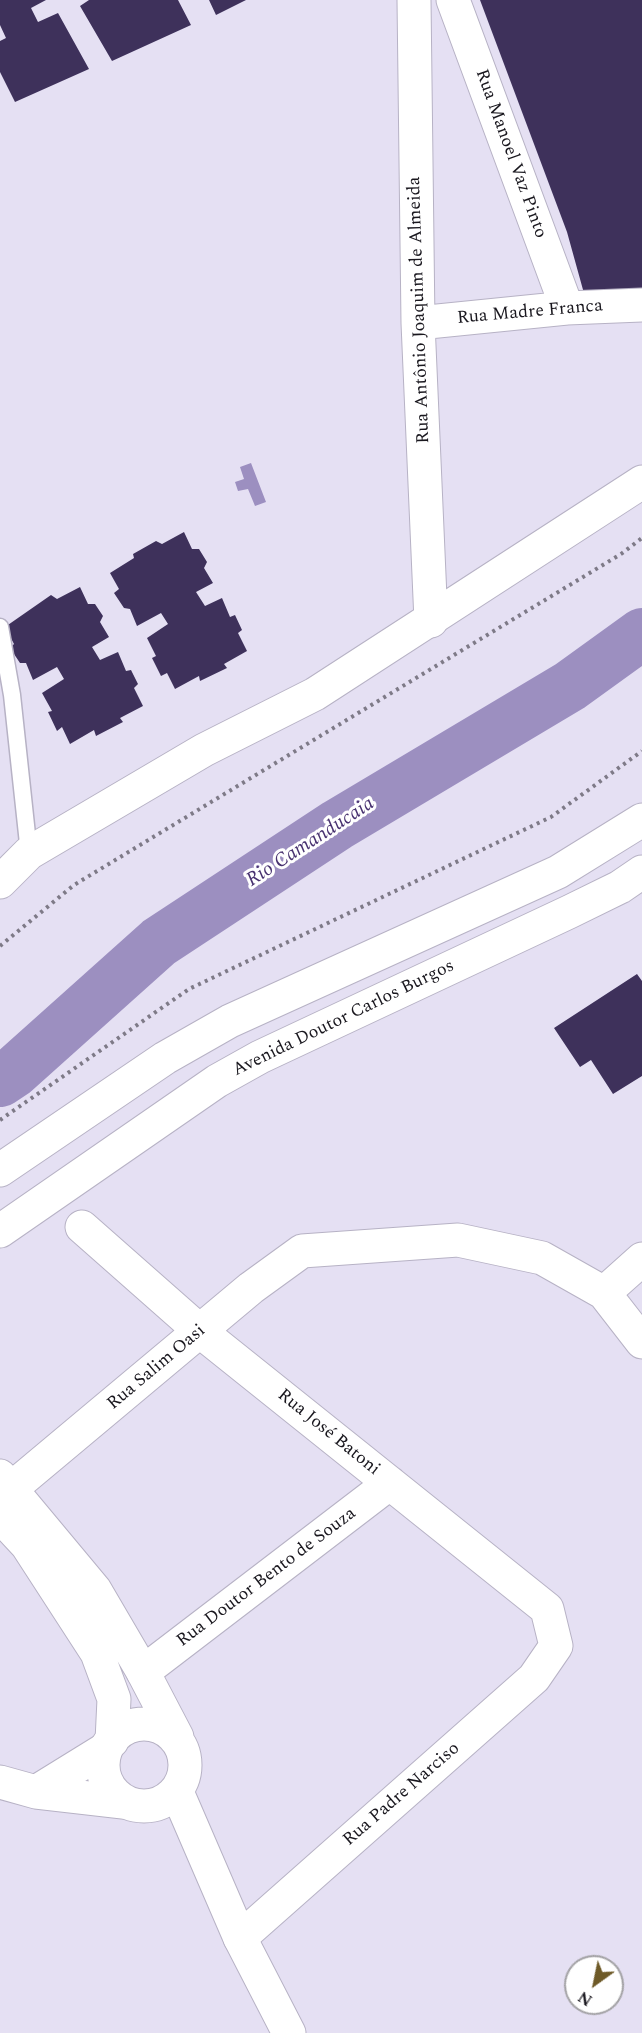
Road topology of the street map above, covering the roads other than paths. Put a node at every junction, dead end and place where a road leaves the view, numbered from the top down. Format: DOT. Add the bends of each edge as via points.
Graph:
graph roads {
  1 [pos="414,0"];
  2 [pos="453,0"];
  3 [pos="642,305"];
  4 [pos="567,309"];
  5 [pos="418,323"];
  6 [pos="642,482"];
  7 [pos="431,621"];
  8 [pos="0,627"];
  9 [pos="642,820"];
  10 [pos="29,853"];
  11 [pos="642,872"];
  12 [pos="0,882"];
  13 [pos="0,1170"];
  14 [pos="82,1227"];
  15 [pos="0,1231"];
  16 [pos="642,1258"];
  17 [pos="604,1293"];
  18 [pos="201,1332"];
  19 [pos="642,1342"];
  20 [pos="390,1483"];
  21 [pos="4,1493"];
  22 [pos="556,1646"];
  23 [pos="143,1672"];
  24 [pos="177,1737"];
  25 [pos="108,1745"];
  26 [pos="0,1782"];
  27 [pos="36,1791"];
  28 [pos="177,1792"];
  29 [pos="123,1802"];
  30 [pos="240,1938"];
  31 [pos="289,2033"];
  1 -- 5 [label="street, Rua Antônio Joaquim de Almeida"];
  2 -- 4 [label="street, Rua Manoel Vaz Pinto"];
  3 -- 4 [label="street, Rua Madre Franca"];
  4 -- 5 [label="street, Rua Madre Franca"];
  5 -- 7 [label="street, Rua Antônio Joaquim de Almeida"];
  6 -- 7 [label="street"];
  7 -- 10 [label="street" via="315,694 204,750"];
  8 -- 10 [label="lane" via="12,694"];
  9 -- 13 [label="street" via="558,872 230,1021 165,1058"];
  10 -- 12 [label="street"];
  11 -- 15 [label="street, Avenida Doutor Carlos Burgos" via="620,887 217,1081"];
  14 -- 18 [label="street, Rua José Batoni"];
  16 -- 17 [label="street"];
  17 -- 18 [label="street, Rua Salim Oasi" via="542,1258 458,1240 302,1251 250,1288"];
  17 -- 19 [label="street"];
  18 -- 20 [label="street, Rua José Batoni"];
  18 -- 21 [label="street, Rua Salim Oasi"];
  20 -- 22 [label="street, Rua José Batoni" via="548,1609"];
  20 -- 23 [label="street, Rua Doutor Bento de Souza"];
  21 -- 23 [label="street" via="95,1590"];
  21 -- 25 [label="street" via="27,1545 97,1653 114,1699"];
  22 -- 30 [label="street, Rua Padre Narciso" via="534,1678"];
  23 -- 24 [label="street"];
  24 -- 25 [label="street" via="152,1723 123,1728"];
  24 -- 28 [label="street" via="187,1765"];
  25 -- 27 [label="street"];
  25 -- 29 [label="street" via="104,1779"];
  26 -- 27 [label="street"];
  27 -- 29 [label="street"];
  28 -- 29 [label="street" via="152,1807"];
  28 -- 30 [label="street"];
  30 -- 31 [label="street"];
}
